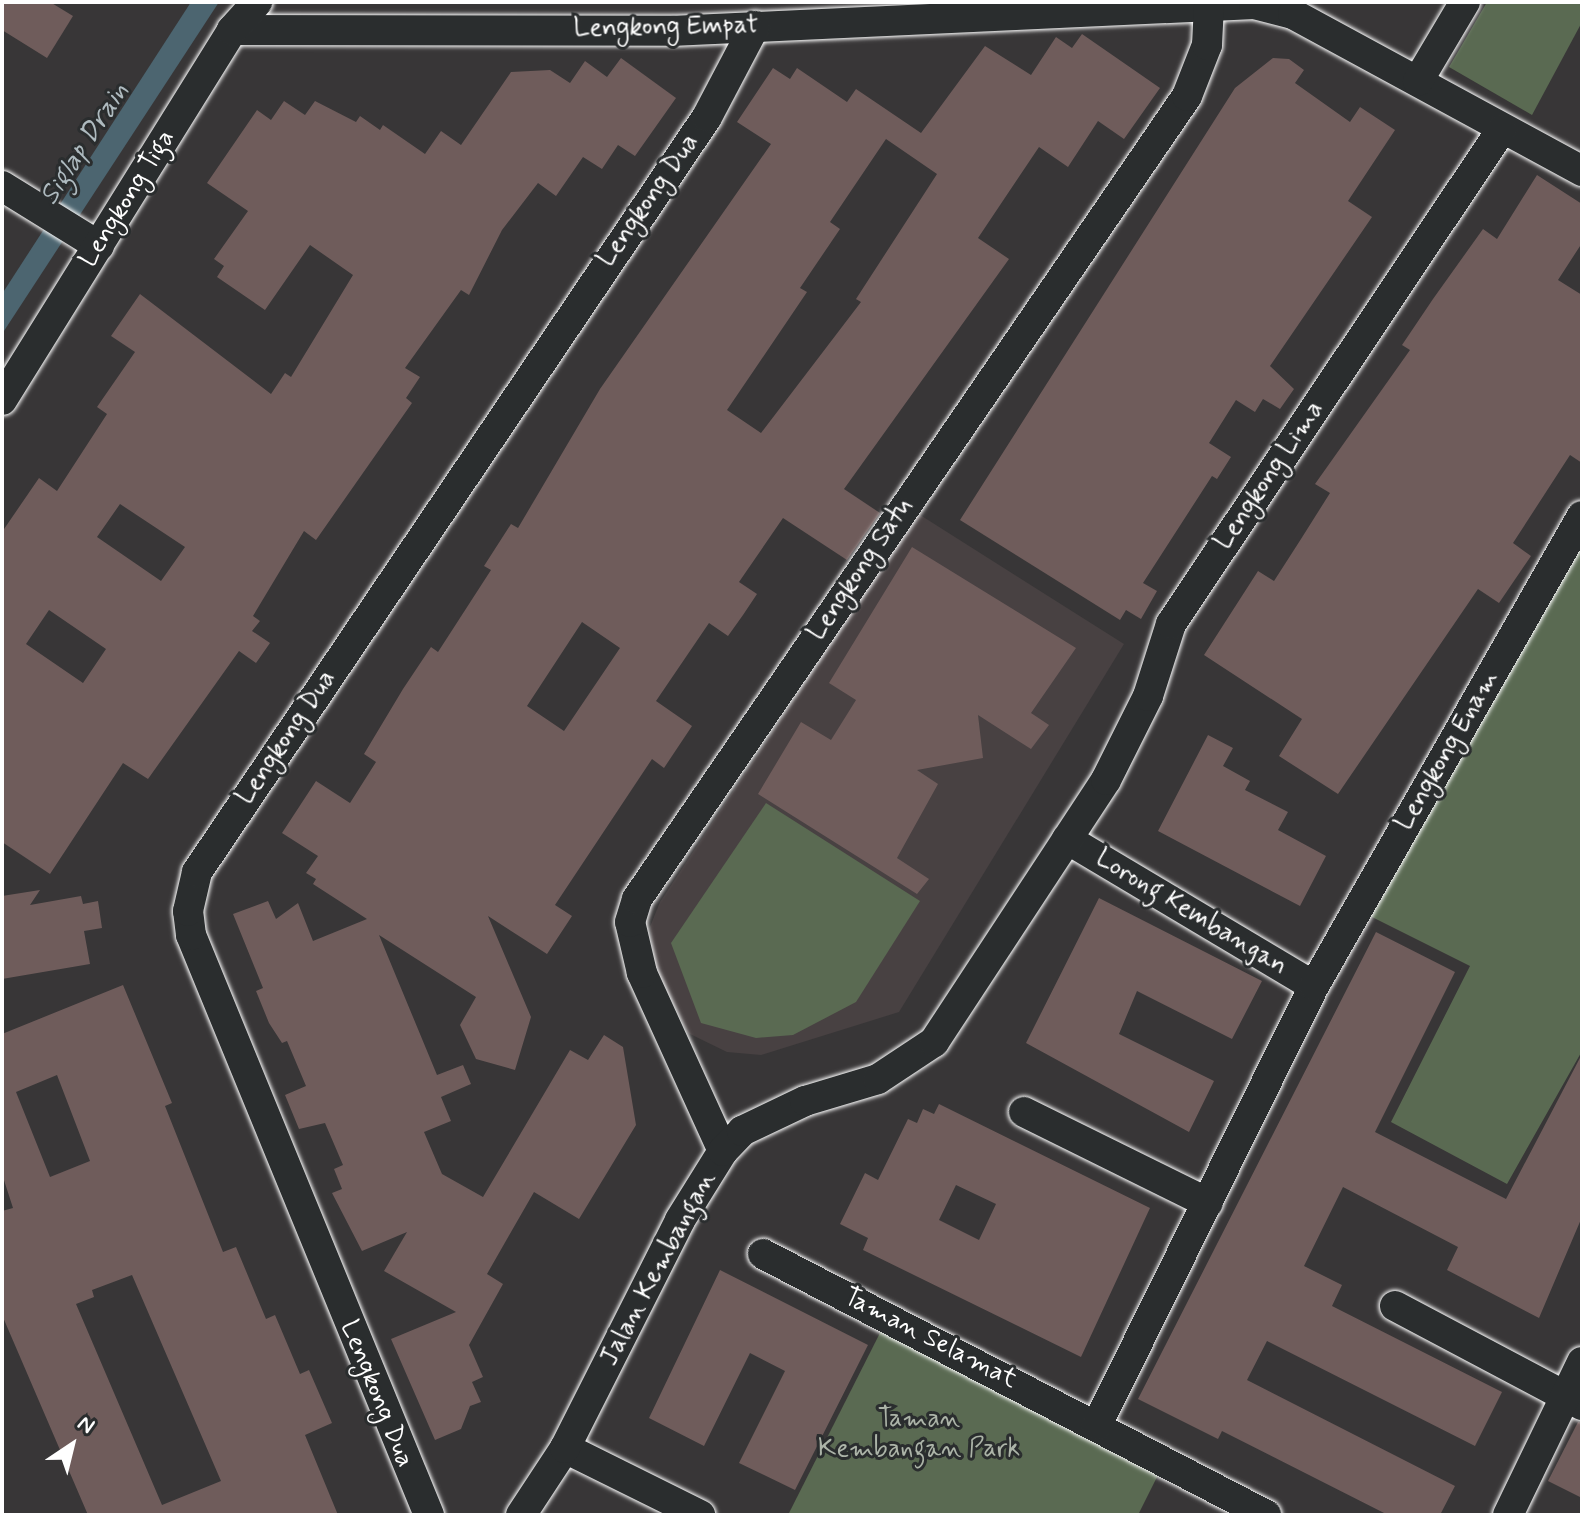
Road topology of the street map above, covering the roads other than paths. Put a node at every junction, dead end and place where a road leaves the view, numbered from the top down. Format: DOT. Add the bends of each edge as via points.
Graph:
graph roads {
  1 [pos="257,2"];
  2 [pos="1465,2"];
  3 [pos="1209,5"];
  4 [pos="755,26"];
  5 [pos="232,30"];
  6 [pos="1418,81"];
  7 [pos="1502,129"];
  8 [pos="1582,171"];
  9 [pos="2,186"];
  10 [pos="87,239"];
  11 [pos="2,400"];
  12 [pos="1582,516"];
  13 [pos="1067,839"];
  14 [pos="1314,986"];
  15 [pos="1024,1112"];
  16 [pos="723,1151"];
  17 [pos="1208,1203"];
  18 [pos="763,1254"];
  19 [pos="1395,1306"];
  20 [pos="1582,1362"];
  21 [pos="1573,1401"];
  22 [pos="1097,1425"];
  23 [pos="565,1448"];
  24 [pos="429,1515"];
  25 [pos="521,1515"];
  26 [pos="700,1515"];
  27 [pos="1266,1515"];
  28 [pos="1508,1515"];
  1 -- 5 [label="street, Lengkong Tiga"];
  2 -- 6 [label="street"];
  3 -- 4 [label="street, Lengkong Empat"];
  3 -- 6 [label="street, Lengkong Empat" via="1254,4 1293,14"];
  3 -- 16 [label="street, Lengkong Satu" via="1207,45 1187,96 637,899 630,922 642,973"];
  4 -- 5 [label="street, Lengkong Empat"];
  4 -- 24 [label="street, Lengkong Dua" via="707,117 197,872 188,911 191,935"];
  5 -- 10 [label="street, Lengkong Tiga"];
  6 -- 7 [label="street, Lengkong Empat"];
  7 -- 8 [label="street, Lengkong Empat"];
  7 -- 13 [label="street, Lengkong Lima" via="1171,624 1127,739"];
  9 -- 10 [label="street"];
  10 -- 11 [label="street, Lengkong Tiga"];
  12 -- 14 [label="street, Lengkong Enam"];
  13 -- 14 [label="street, Lorong Kembangan"];
  13 -- 16 [label="street, Jalan Kembangan" via="934,1042 878,1079 805,1101 742,1131"];
  14 -- 17 [label="street, Lorong Kembangan"];
  15 -- 17 [label="street"];
  16 -- 23 [label="street, Jalan Kembangan" via="680,1220"];
  17 -- 22 [label="street, Lorong Kembangan"];
  18 -- 22 [label="street, Taman Selamat"];
  19 -- 21 [label="street"];
  20 -- 21 [label="street"];
  21 -- 28 [label="street"];
  22 -- 27 [label="street, Taman Selamat"];
  23 -- 25 [label="street, Jalan Kembangan"];
  23 -- 26 [label="street"];
}
